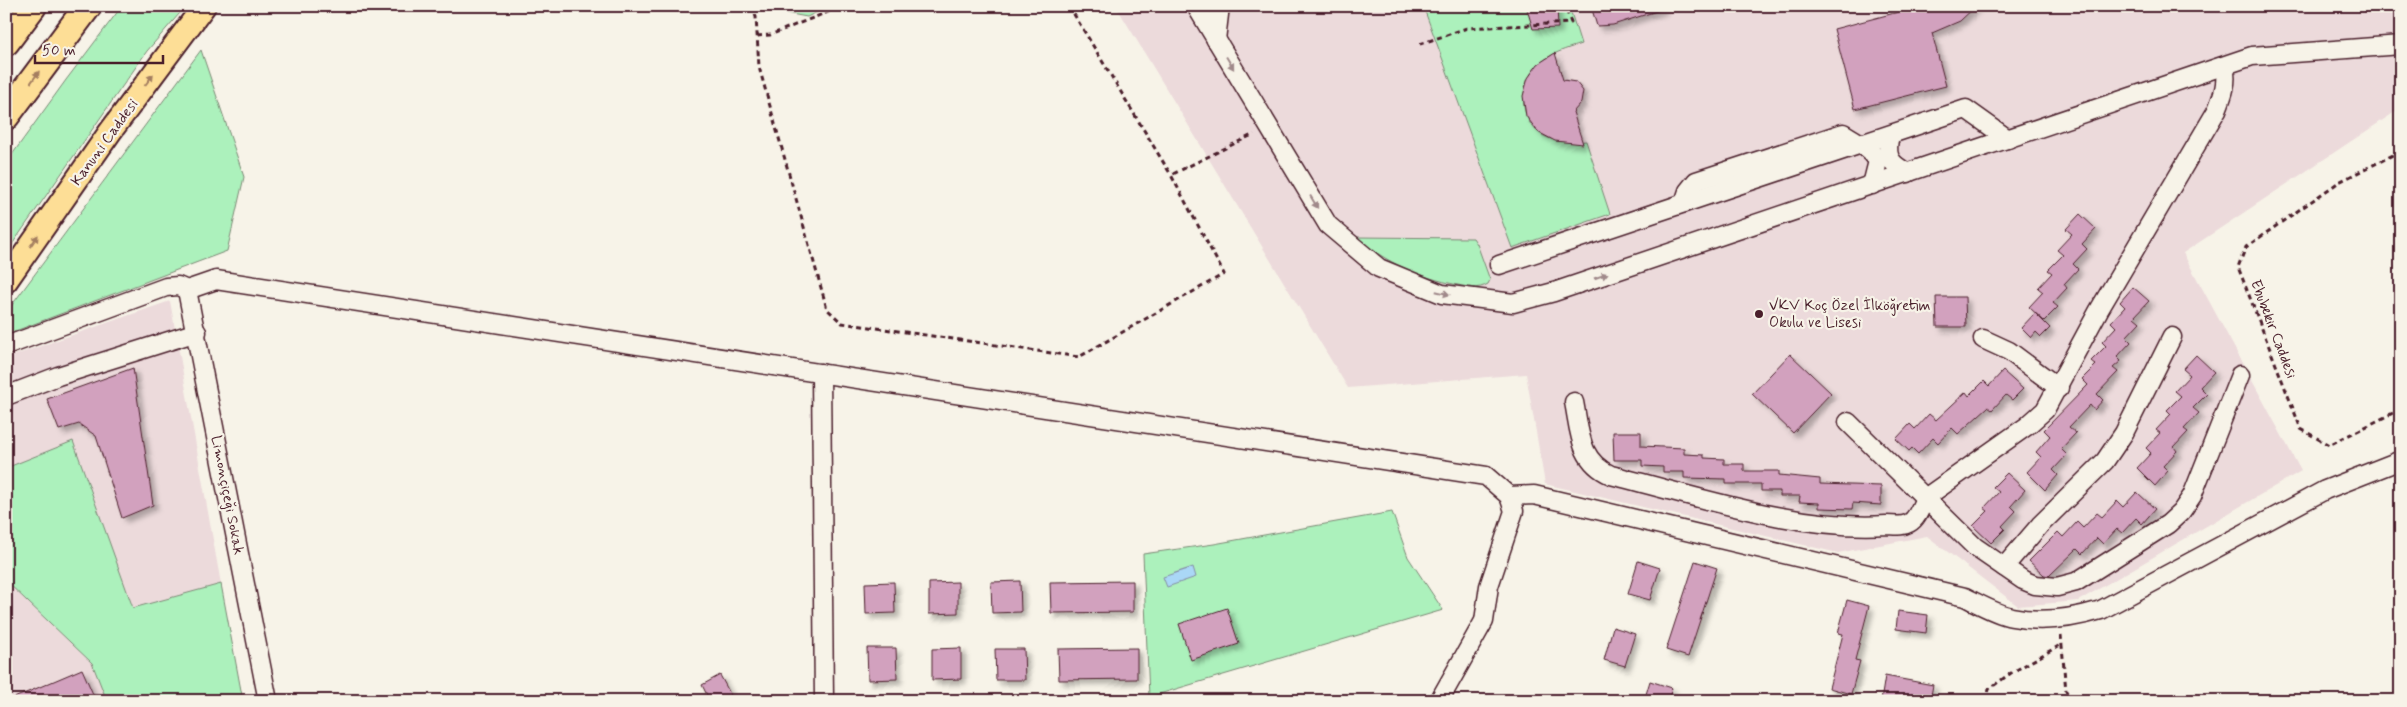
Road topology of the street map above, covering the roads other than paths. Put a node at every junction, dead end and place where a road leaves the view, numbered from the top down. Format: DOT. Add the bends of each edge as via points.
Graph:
graph roads {
  1 [pos="33,6"];
  2 [pos="88,6"];
  3 [pos="204,6"];
  4 [pos="1196,6"];
  5 [pos="1220,6"];
  6 [pos="1216,40"];
  7 [pos="6,42"];
  8 [pos="2401,45"];
  9 [pos="2224,66"];
  10 [pos="6,116"];
  11 [pos="1890,135"];
  12 [pos="2008,140"];
  13 [pos="1862,144"];
  14 [pos="1908,173"];
  15 [pos="1872,185"];
  16 [pos="1499,265"];
  17 [pos="6,281"];
  18 [pos="187,290"];
  19 [pos="196,332"];
  20 [pos="2172,337"];
  21 [pos="1983,339"];
  22 [pos="6,346"];
  23 [pos="820,373"];
  24 [pos="2240,375"];
  25 [pos="2059,388"];
  26 [pos="6,396"];
  27 [pos="1574,402"];
  28 [pos="1848,422"];
  29 [pos="2401,460"];
  30 [pos="1509,496"];
  31 [pos="1925,498"];
  32 [pos="2004,567"];
  33 [pos="268,701"];
  34 [pos="824,701"];
  35 [pos="1439,701"];
  1 -- 7 [label="highway"];
  10 -- 2 [label="highway, one-way"];
  17 -- 3 [label="main road, Kanuni Caddesi, one-way" via="110,132"];
  4 -- 6 [label="street"];
  5 -- 6 [label="street"];
  6 -- 15 [label="street, one-way" via="1328,225 1379,268 1442,294 1513,303"];
  8 -- 9 [label="street" via="2252,56"];
  9 -- 12 [label="street"];
  9 -- 25 [label="street" via="2224,92 2217,110 2100,310"];
  11 -- 12 [label="street" via="1966,109"];
  11 -- 13 [label="street"];
  11 -- 14 [label="street" via="1887,148 1890,159"];
  12 -- 14 [label="street"];
  13 -- 15 [label="street" via="1878,161"];
  13 -- 16 [label="street" via="1843,133 1696,181 1684,203"];
  14 -- 15 [label="street"];
  18 -- 19 [label="street, Limonçiçeği Sokak"];
  18 -- 22 [label="street" via="178,286 166,287"];
  18 -- 23 [label="street" via="216,280"];
  19 -- 26 [label="street"];
  19 -- 33 [label="street, Limonçiçeği Sokak"];
  20 -- 32 [label="street" via="2124,433 2105,461 2033,532"];
  21 -- 25 [label="street" via="2010,351"];
  23 -- 30 [label="street" via="1486,476"];
  23 -- 34 [label="street"];
  24 -- 32 [label="street" via="2192,496 2182,512 2168,524 2067,585 2034,585"];
  25 -- 31 [label="street" via="2037,418"];
  27 -- 31 [label="street" via="1584,450 1594,465 1611,475 1792,520 1856,527 1910,523"];
  28 -- 31 [label="street"];
  29 -- 30 [label="street" via="2326,490 2101,610 2072,618 2044,620 2010,617 1965,597 1534,495"];
  30 -- 35 [label="street" via="1514,511 1489,586 1484,621"];
  31 -- 32 [label="street" via="1975,547"];
}
